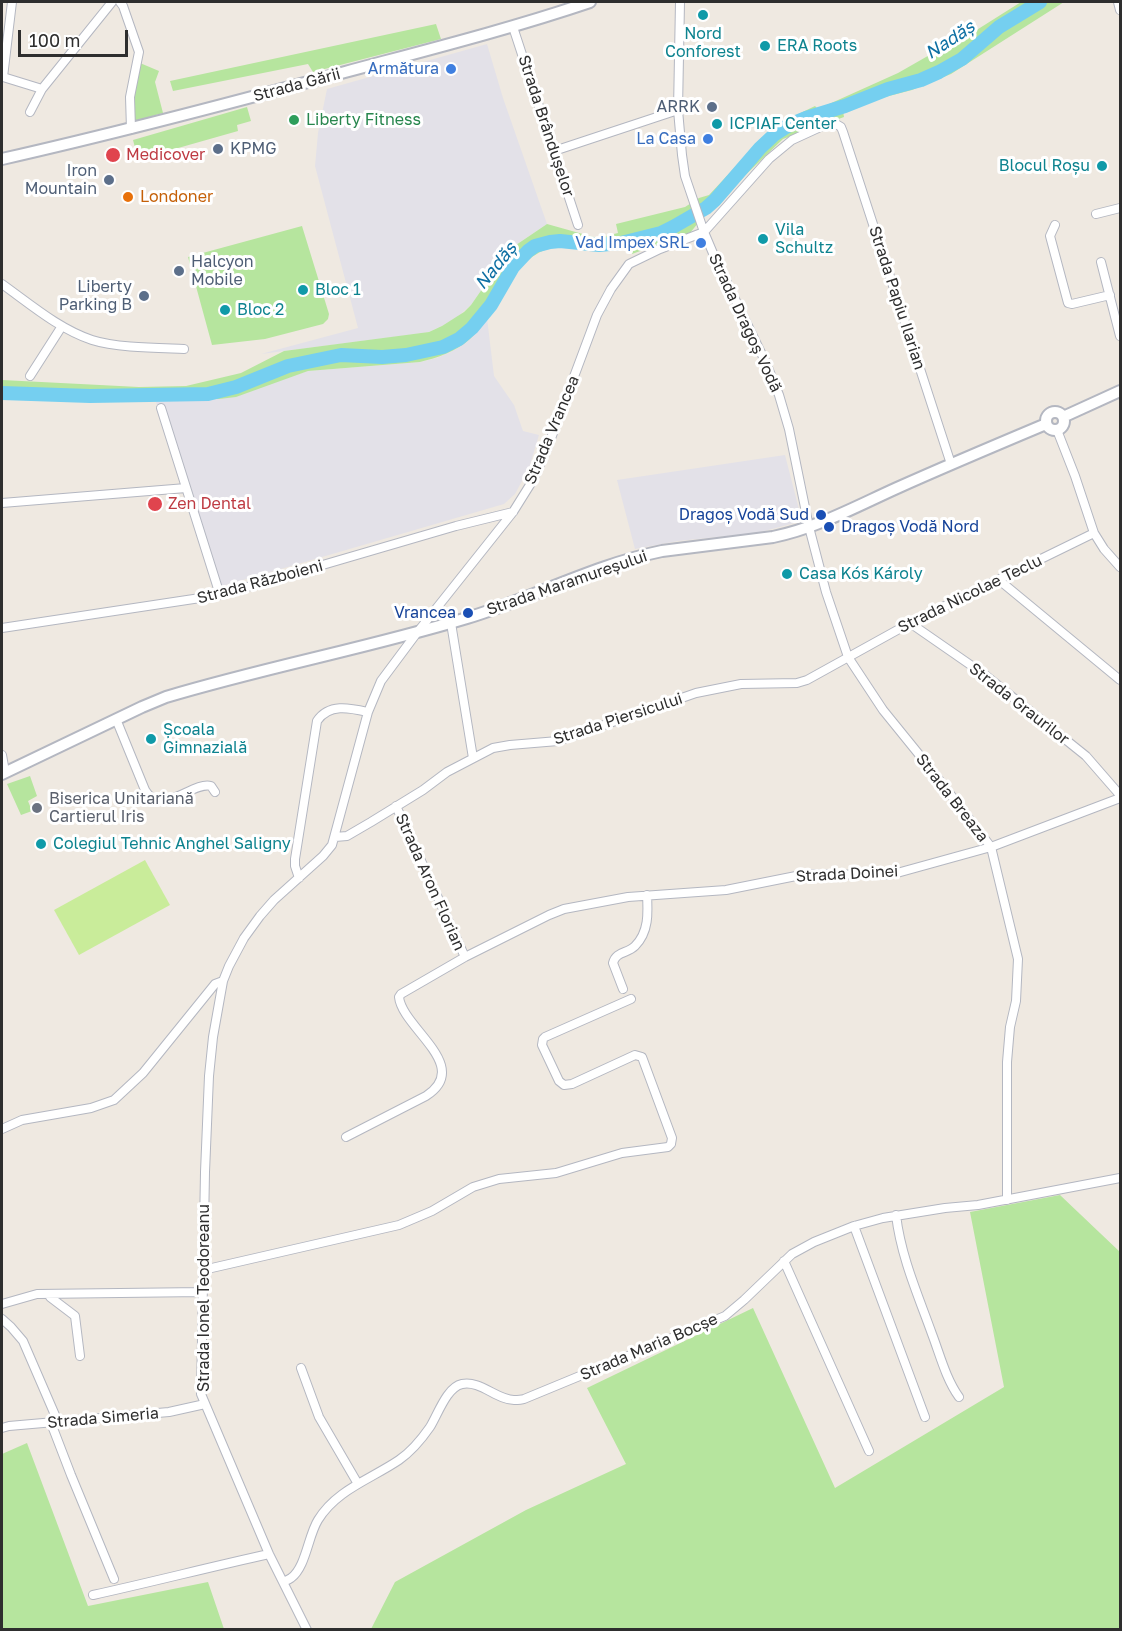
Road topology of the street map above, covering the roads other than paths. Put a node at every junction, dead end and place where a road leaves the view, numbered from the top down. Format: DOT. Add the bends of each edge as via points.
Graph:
graph roads {
  1 [pos="12,2"];
  2 [pos="112,2"];
  3 [pos="120,2"];
  4 [pos="590,2"];
  5 [pos="680,2"];
  6 [pos="1119,2"];
  7 [pos="1120,9"];
  8 [pos="513,27"];
  9 [pos="2,77"];
  10 [pos="42,88"];
  11 [pos="678,110"];
  12 [pos="30,112"];
  13 [pos="131,129"];
  14 [pos="843,132"];
  15 [pos="554,151"];
  16 [pos="2,159"];
  17 [pos="1120,208"];
  18 [pos="1096,214"];
  19 [pos="578,225"];
  20 [pos="1055,225"];
  21 [pos="703,229"];
  22 [pos="1101,262"];
  23 [pos="2,284"];
  24 [pos="1110,295"];
  25 [pos="62,326"];
  26 [pos="1120,336"];
  27 [pos="184,349"];
  28 [pos="30,375"];
  29 [pos="1120,391"];
  30 [pos="161,408"];
  31 [pos="1063,417"];
  32 [pos="1046,424"];
  33 [pos="1057,430"];
  34 [pos="951,464"];
  35 [pos="186,488"];
  36 [pos="2,503"];
  37 [pos="513,512"];
  38 [pos="809,527"];
  39 [pos="1094,533"];
  40 [pos="1120,567"];
  41 [pos="999,580"];
  42 [pos="220,595"];
  43 [pos="451,623"];
  44 [pos="910,623"];
  45 [pos="426,627"];
  46 [pos="2,628"];
  47 [pos="410,635"];
  48 [pos="848,657"];
  49 [pos="1120,680"];
  50 [pos="368,712"];
  51 [pos="116,719"];
  52 [pos="2,755"];
  53 [pos="473,758"];
  54 [pos="3,773"];
  55 [pos="215,792"];
  56 [pos="1120,796"];
  57 [pos="396,807"];
  58 [pos="335,837"];
  59 [pos="991,847"];
  60 [pos="299,878"];
  61 [pos="647,895"];
  62 [pos="465,957"];
  63 [pos="223,981"];
  64 [pos="623,989"];
  65 [pos="631,999"];
  66 [pos="2,1129"];
  67 [pos="346,1137"];
  68 [pos="1120,1178"];
  69 [pos="1007,1200"];
  70 [pos="896,1215"];
  71 [pos="854,1226"];
  72 [pos="784,1261"];
  73 [pos="203,1269"];
  74 [pos="203,1292"];
  75 [pos="50,1294"];
  76 [pos="2,1304"];
  77 [pos="2,1319"];
  78 [pos="80,1356"];
  79 [pos="301,1368"];
  80 [pos="959,1397"];
  81 [pos="205,1404"];
  82 [pos="925,1417"];
  83 [pos="54,1423"];
  84 [pos="2,1428"];
  85 [pos="869,1450"];
  86 [pos="358,1484"];
  87 [pos="269,1554"];
  88 [pos="114,1579"];
  89 [pos="283,1582"];
  90 [pos="93,1595"];
  91 [pos="307,1629"];
  1 -- 9 [label="street"];
  2 -- 10 [label="street"];
  3 -- 13 [label="street" via="139,52 130,97"];
  4 -- 8 [label="main road, Strada Gării"];
  5 -- 11 [label="street, Strada Dragoș Vodă"];
  6 -- 7 [label="street"];
  8 -- 13 [label="main road, Strada Gării"];
  8 -- 15 [label="street, Strada Brândușelor"];
  9 -- 10 [label="street"];
  10 -- 12 [label="street"];
  11 -- 15 [label="street"];
  11 -- 21 [label="street, Strada Dragoș Vodă" via="685,175"];
  13 -- 16 [label="main road, Strada Gării"];
  14 -- 21 [label="street, Strada Vrancea" via="841,127 829,123 784,146"];
  14 -- 34 [label="street, Strada Papiu Ilarian"];
  15 -- 19 [label="street, Strada Brândușelor"];
  17 -- 18 [label="street"];
  20 -- 24 [label="street" via="1050,236 1068,303"];
  21 -- 37 [label="street, Strada Vrancea" via="636,260 621,274 597,315 533,480"];
  21 -- 38 [label="street, Strada Dragoș Vodă" via="779,395"];
  22 -- 24 [label="street"];
  23 -- 25 [label="street"];
  24 -- 26 [label="street"];
  25 -- 27 [label="street" via="103,343"];
  25 -- 28 [label="street"];
  29 -- 31 [label="main road, Strada Maramureșului"];
  30 -- 35 [label="street"];
  31 -- 32 [label="main road, Strada Maramureșului" via="1052,412"];
  31 -- 33 [label="main road" via="1063,426"];
  32 -- 33 [label="main road"];
  32 -- 34 [label="main road, Strada Maramureșului"];
  33 -- 39 [label="street"];
  34 -- 38 [label="main road, Strada Maramureșului"];
  35 -- 36 [label="street"];
  35 -- 42 [label="street"];
  37 -- 42 [label="street, Strada Războieni"];
  37 -- 45 [label="street, Strada Vrancea"];
  38 -- 43 [label="main road, Strada Maramureșului" via="773,537 645,555"];
  38 -- 48 [label="street, Strada Breaza"];
  39 -- 40 [label="street"];
  39 -- 41 [label="street, Strada Nicolae Teclu"];
  41 -- 44 [label="street, Strada Nicolae Teclu"];
  41 -- 49 [label="street"];
  42 -- 46 [label="street, Strada Războieni"];
  43 -- 45 [label="main road, Strada Maramureșului"];
  43 -- 53 [label="street"];
  44 -- 48 [label="street, Strada Nicolae Teclu"];
  44 -- 56 [label="street, Strada Graurilor" via="985,675 1086,756"];
  45 -- 47 [label="main road, Strada Maramureșului"];
  47 -- 50 [label="street" via="381,681"];
  47 -- 51 [label="main road, Strada Maramureșului" via="192,689"];
  48 -- 53 [label="street, Strada Piersicului" via="807,680 741,684 696,693 576,736 493,748"];
  48 -- 59 [label="street, Strada Breaza" via="883,710"];
  50 -- 58 [label="street"];
  50 -- 60 [label="street" via="340,708 323,714 317,721 295,859"];
  51 -- 54 [label="main road, Strada Maramureșului"];
  51 -- 55 [label="street" via="144,790 151,797 174,798 205,785"];
  52 -- 54 [label="street"];
  53 -- 57 [label="street, Strada Piersicului"];
  56 -- 59 [label="street, Strada Doinei"];
  57 -- 58 [label="street, Strada Piersicului" via="347,836"];
  57 -- 62 [label="street, Strada Aron Florian"];
  58 -- 60 [label="street" via="328,852"];
  59 -- 61 [label="street, Strada Doinei" via="890,874 806,874 726,890"];
  59 -- 69 [label="street, Strada Breaza" via="1018,959 1007,1062"];
  60 -- 63 [label="street" via="260,915"];
  61 -- 62 [label="street, Strada Doinei" via="564,909"];
  61 -- 64 [label="street" via="647,920 642,936 635,946 614,960"];
  62 -- 67 [label="street, Strada Doinei" via="399,997 441,1063 440,1083 426,1096"];
  63 -- 66 [label="street" via="215,984 143,1073 114,1100 92,1108 22,1120"];
  63 -- 73 [label="street, Strada Ionel Teodoreanu" via="209,1076"];
  65 -- 73 [label="street" via="545,1037 542,1045 564,1085 634,1055 642,1057 672,1138 668,1147 622,1153 556,1173 499,1179 473,1187 399,1225"];
  68 -- 69 [label="street, Strada Maria Bocșe"];
  69 -- 70 [label="street, Strada Maria Bocșe"];
  70 -- 71 [label="street, Strada Maria Bocșe"];
  70 -- 80 [label="street" via="912,1281"];
  71 -- 72 [label="street, Strada Maria Bocșe" via="814,1242"];
  71 -- 82 [label="street"];
  72 -- 85 [label="street"];
  72 -- 86 [label="street, Strada Maria Bocșe" via="725,1316 524,1399 513,1400 470,1384 459,1385 448,1394 421,1441 399,1460"];
  73 -- 74 [label="street, Strada Ionel Teodoreanu"];
  74 -- 75 [label="street"];
  74 -- 81 [label="street, Strada Ionel Teodoreanu" via="200,1376"];
  75 -- 76 [label="street" via="24,1296"];
  75 -- 78 [label="street" via="75,1316"];
  77 -- 83 [label="street" via="23,1341 55,1415"];
  79 -- 86 [label="street" via="319,1417"];
  81 -- 83 [label="street, Strada Simeria" via="169,1412"];
  81 -- 87 [label="street, Strada Ionel Teodoreanu"];
  83 -- 84 [label="street, Strada Simeria"];
  83 -- 88 [label="street"];
  86 -- 89 [label="street, Strada Maria Bocșe" via="328,1506 317,1521 296,1572"];
  87 -- 89 [label="street, Strada Ionel Teodoreanu"];
  87 -- 90 [label="street"];
  89 -- 91 [label="street, Strada Ionel Teodoreanu"];
}
